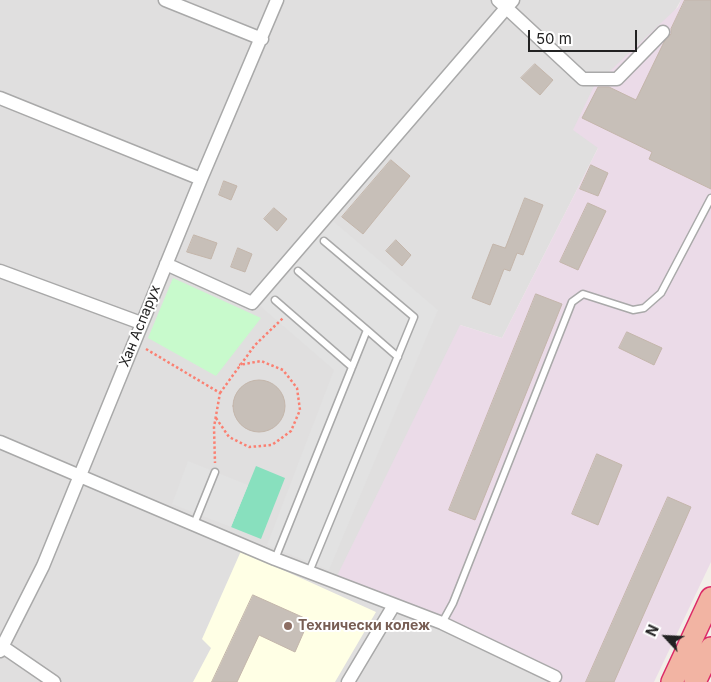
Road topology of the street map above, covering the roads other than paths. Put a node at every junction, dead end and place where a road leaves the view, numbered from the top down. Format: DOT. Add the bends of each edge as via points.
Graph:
graph roads {
  1 [pos="165,0"];
  2 [pos="278,0"];
  3 [pos="506,3"];
  4 [pos="663,32"];
  5 [pos="262,39"];
  6 [pos="0,98"];
  7 [pos="201,179"];
  8 [pos="711,198"];
  9 [pos="324,241"];
  10 [pos="166,264"];
  11 [pos="0,271"];
  12 [pos="298,271"];
  13 [pos="274,300"];
  14 [pos="141,323"];
  15 [pos="367,330"];
  16 [pos="398,357"];
  17 [pos="352,367"];
  18 [pos="0,442"];
  19 [pos="215,472"];
  20 [pos="79,475"];
  21 [pos="194,524"];
  22 [pos="275,559"];
  23 [pos="309,572"];
  24 [pos="711,598"];
  25 [pos="394,606"];
  26 [pos="442,623"];
  27 [pos="1,647"];
  28 [pos="711,648"];
  29 [pos="555,677"];
  30 [pos="54,682"];
  31 [pos="348,682"];
  32 [pos="672,682"];
  33 [pos="695,682"];
  1 -- 5 [label="street"];
  2 -- 5 [label="street, Хан Аспарух"];
  3 -- 4 [label="street" via="583,79 616,79"];
  3 -- 10 [label="street" via="252,303"];
  5 -- 7 [label="street, Хан Аспарух"];
  6 -- 7 [label="street"];
  7 -- 10 [label="street, Хан Аспарух"];
  8 -- 26 [label="lane" via="661,293 644,308 633,310 583,294 572,302 453,603"];
  9 -- 16 [label="lane" via="414,318"];
  10 -- 14 [label="street, Хан Аспарух"];
  11 -- 14 [label="street"];
  12 -- 15 [label="lane"];
  13 -- 17 [label="lane"];
  14 -- 20 [label="street, Хан Аспарух"];
  15 -- 16 [label="lane"];
  15 -- 17 [label="lane"];
  16 -- 23 [label="lane"];
  17 -- 22 [label="lane"];
  18 -- 20 [label="street"];
  19 -- 21 [label="lane"];
  20 -- 21 [label="street"];
  20 -- 27 [label="street, Хан Аспарух" via="43,566"];
  21 -- 22 [label="street"];
  22 -- 23 [label="street"];
  23 -- 25 [label="street"];
  24 -- 32 [label="highway"];
  25 -- 26 [label="street"];
  25 -- 31 [label="street"];
  26 -- 29 [label="street"];
  27 -- 30 [label="street"];
  28 -- 33 [label="highway"];
}
